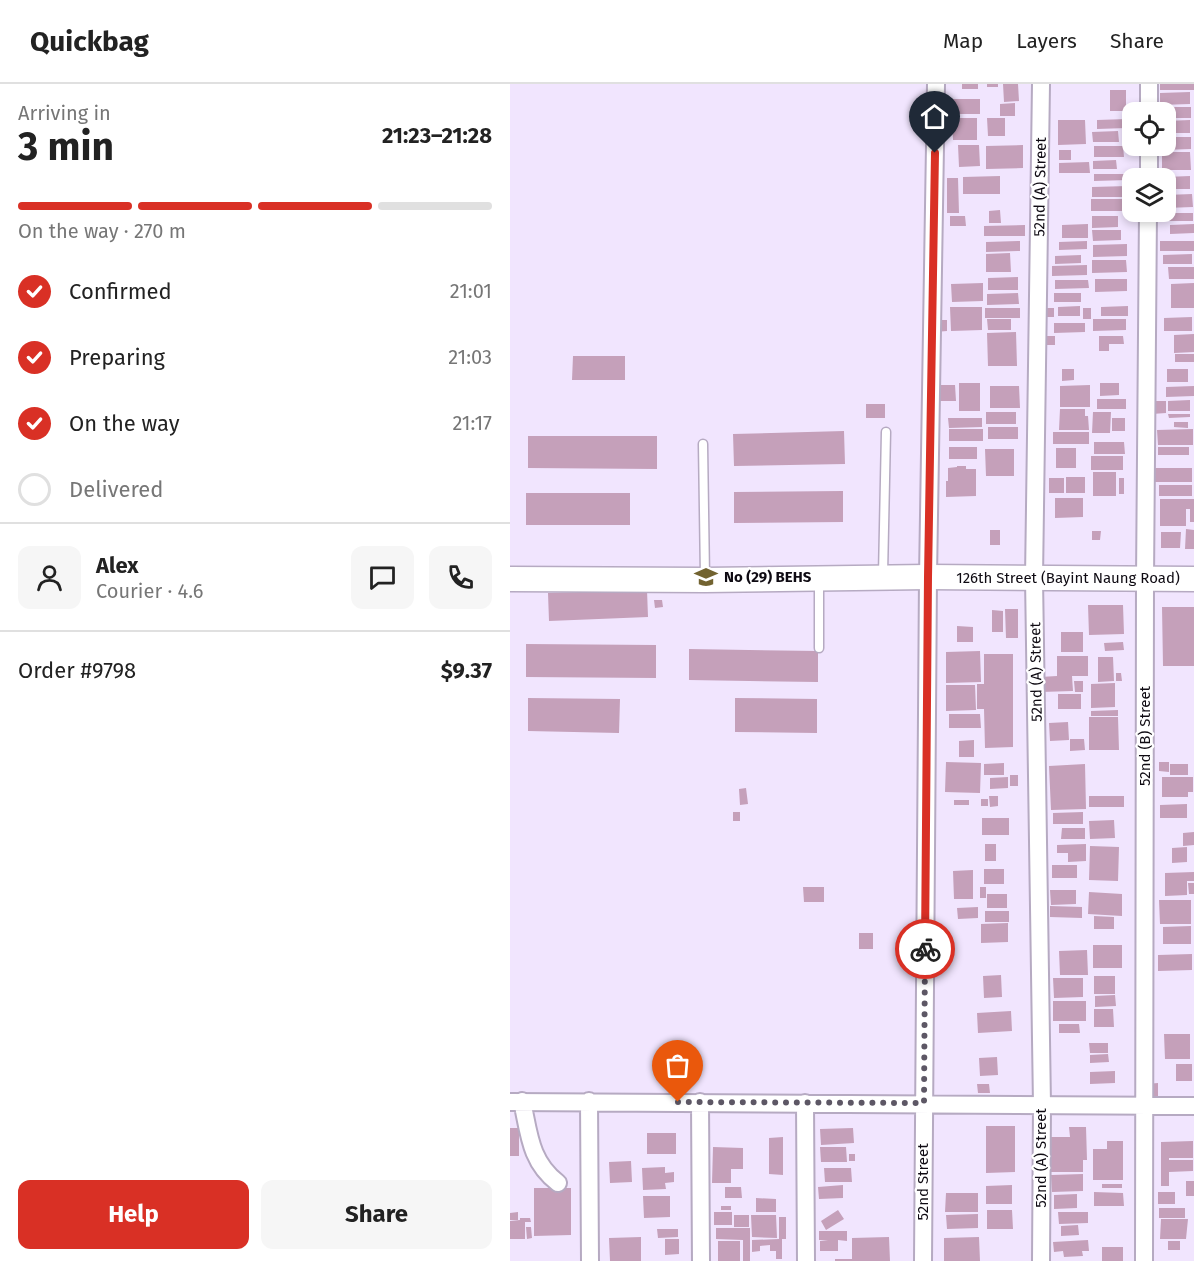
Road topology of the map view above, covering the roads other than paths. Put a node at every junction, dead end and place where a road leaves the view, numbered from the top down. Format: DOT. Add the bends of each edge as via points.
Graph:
graph roads {
  1 [pos="936,84"];
  2 [pos="1041,84"];
  3 [pos="1149,84"];
  4 [pos="1149,102"];
  5 [pos="1148,222"];
  6 [pos="886,432"];
  7 [pos="703,444"];
  8 [pos="928,577"];
  9 [pos="883,578"];
  10 [pos="1034,578"];
  11 [pos="510,579"];
  12 [pos="819,579"];
  13 [pos="1145,579"];
  14 [pos="1194,579"];
  15 [pos="705,580"];
  16 [pos="819,648"];
  17 [pos="516,1101"];
  18 [pos="589,1101"];
  19 [pos="700,1102"];
  20 [pos="805,1103"];
  21 [pos="924,1103"];
  22 [pos="1042,1105"];
  23 [pos="1144,1106"];
  24 [pos="1194,1106"];
  25 [pos="558,1183"];
  26 [pos="590,1261"];
  27 [pos="701,1261"];
  28 [pos="806,1261"];
  29 [pos="923,1261"];
  30 [pos="1041,1261"];
  31 [pos="1144,1261"];
  1 -- 8 [label="street"];
  2 -- 10 [label="street, 52nd (A) Street"];
  3 -- 4 [label="street"];
  5 -- 13 [label="street, 52nd (B) Street"];
  6 -- 9 [label="lane"];
  7 -- 15 [label="lane"];
  8 -- 9 [label="street, 126th Street (Bayint Naung Road)"];
  8 -- 10 [label="street, 126th Street (Bayint Naung Road)"];
  8 -- 21 [label="street, 52nd Street"];
  9 -- 12 [label="street, 126th Street (Bayint Naung Road)"];
  10 -- 13 [label="street, 126th Street (Bayint Naung Road)"];
  10 -- 22 [label="street, 52nd (A) Street"];
  11 -- 15 [label="street, 126th Street (Bayint Naung Road)"];
  12 -- 15 [label="street, 126th Street (Bayint Naung Road)"];
  12 -- 16 [label="lane"];
  13 -- 14 [label="street, 126th Street (Bayint Naung Road)"];
  13 -- 23 [label="street, 52nd (B) Street"];
  17 -- 18 [label="street"];
  17 -- 25 [label="street" via="534,1156"];
  18 -- 19 [label="street"];
  18 -- 26 [label="street"];
  19 -- 20 [label="street"];
  19 -- 27 [label="street"];
  20 -- 21 [label="street"];
  20 -- 28 [label="street"];
  21 -- 22 [label="street"];
  21 -- 29 [label="street, 52nd Street"];
  22 -- 23 [label="street"];
  22 -- 30 [label="street, 52nd (A) Street"];
  23 -- 24 [label="street"];
  23 -- 31 [label="street, 52nd (B) Street"];
}
